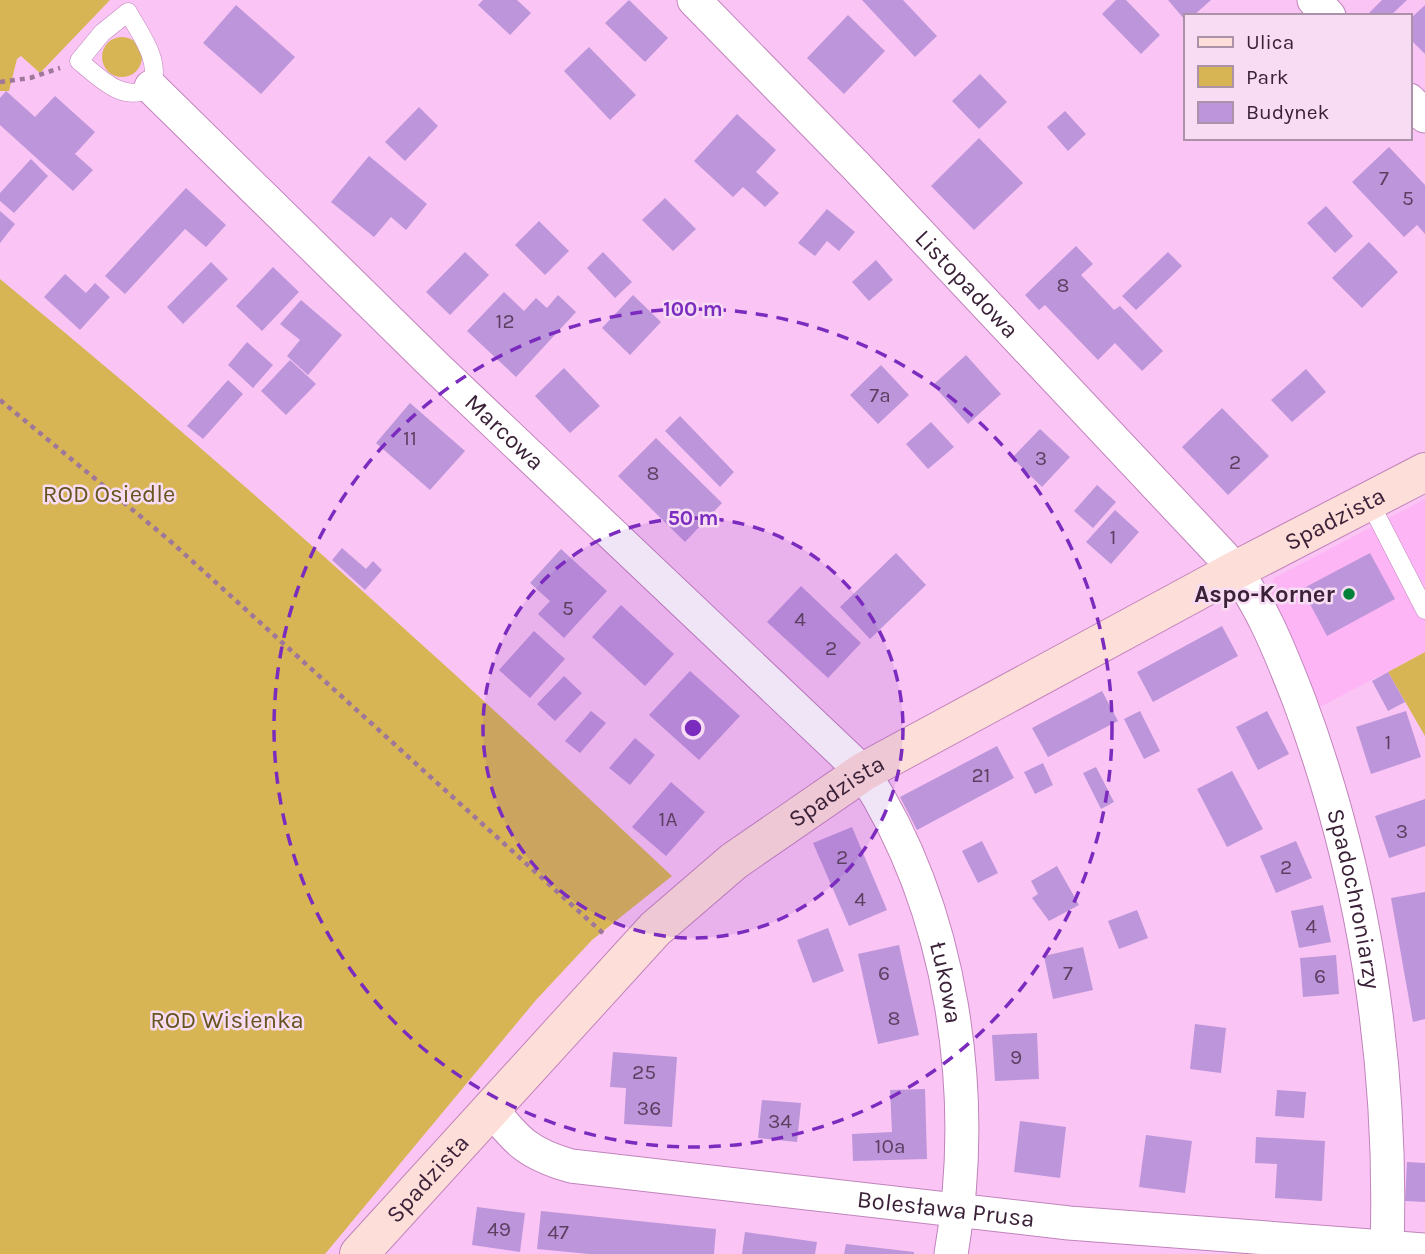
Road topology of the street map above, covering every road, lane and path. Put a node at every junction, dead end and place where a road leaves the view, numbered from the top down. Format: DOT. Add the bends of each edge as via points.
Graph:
graph roads {
  1 [pos="694,0"];
  2 [pos="1314,0"];
  3 [pos="1327,14"];
  4 [pos="79,61"];
  5 [pos="0,82"];
  6 [pos="151,87"];
  7 [pos="1411,102"];
  8 [pos="1425,116"];
  9 [pos="0,400"];
  10 [pos="1425,471"];
  11 [pos="1369,501"];
  12 [pos="1236,570"];
  13 [pos="1424,610"];
  14 [pos="863,772"];
  15 [pos="629,957"];
  16 [pos="490,1107"];
  17 [pos="958,1211"];
  18 [pos="1387,1248"];
  19 [pos="1425,1250"];
  20 [pos="359,1254"];
  21 [pos="951,1254"];
  1 -- 12 [label="street, Listopadowa"];
  2 -- 3 [label="street"];
  4 -- 5 [label="path" via="30,78"];
  4 -- 6 [label="lane" via="116,90 132,94"];
  4 -- 6 [label="lane" via="102,33 128,12 152,60 155,77"];
  6 -- 14 [label="street, Marcowa" via="436,367"];
  7 -- 8 [label="street"];
  9 -- 15 [label="path" via="169,540"];
  10 -- 11 [label="street, Spadzista"];
  11 -- 12 [label="street, Spadzista"];
  11 -- 13 [label="lane"];
  12 -- 14 [label="street, Spadzista"];
  12 -- 18 [label="street, Spadochroniarzy" via="1287,668 1325,772 1352,874 1380,1046"];
  14 -- 15 [label="street, Spadzista" via="734,862"];
  14 -- 17 [label="street, Łukowa" via="927,907 946,975 962,1086"];
  15 -- 16 [label="street, Spadzista"];
  16 -- 17 [label="street, Bolesława Prusa" via="511,1134 540,1157 572,1166"];
  16 -- 20 [label="street, Spadzista"];
  17 -- 18 [label="street, Bolesława Prusa"];
  17 -- 21 [label="street, Łukowa"];
  18 -- 19 [label="street, Bolesława Prusa"];
}
